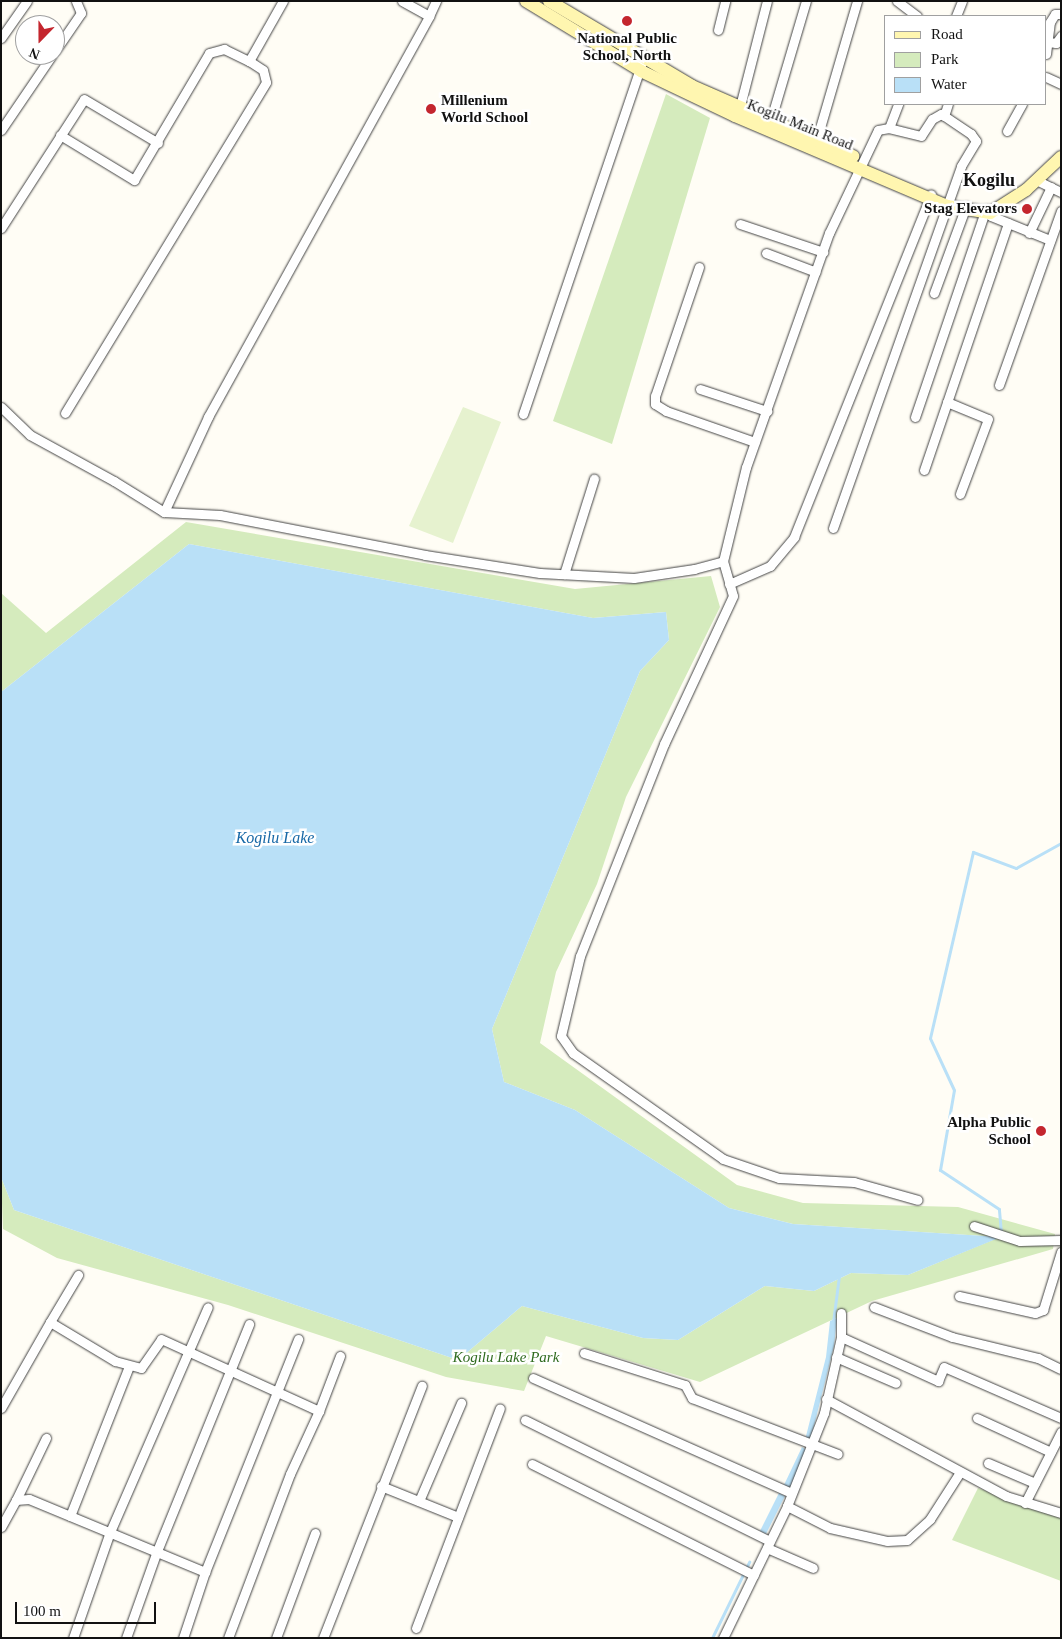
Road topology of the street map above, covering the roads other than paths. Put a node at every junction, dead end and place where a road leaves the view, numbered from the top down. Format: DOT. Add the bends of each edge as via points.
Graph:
graph roads {
  1 [pos="27,1"];
  2 [pos="76,1"];
  3 [pos="283,1"];
  4 [pos="402,1"];
  5 [pos="436,1"];
  6 [pos="526,1"];
  7 [pos="549,1"];
  8 [pos="725,1"];
  9 [pos="767,1"];
  10 [pos="806,1"];
  11 [pos="857,1"];
  12 [pos="897,1"];
  13 [pos="962,1"];
  14 [pos="1061,14"];
  15 [pos="912,15"];
  16 [pos="956,15"];
  17 [pos="429,16"];
  18 [pos="718,30"];
  19 [pos="65,36"];
  20 [pos="1061,36"];
  21 [pos="1,38"];
  22 [pos="1047,47"];
  23 [pos="644,57"];
  24 [pos="249,61"];
  25 [pos="45,65"];
  26 [pos="641,71"];
  27 [pos="1047,77"];
  28 [pos="1061,84"];
  29 [pos="898,105"];
  30 [pos="948,105"];
  31 [pos="1021,105"];
  32 [pos="740,106"];
  33 [pos="944,116"];
  34 [pos="771,119"];
  35 [pos="889,128"];
  36 [pos="1,130"];
  37 [pos="1007,131"];
  38 [pos="60,135"];
  39 [pos="817,138"];
  40 [pos="158,143"];
  41 [pos="1061,151"];
  42 [pos="1061,157"];
  43 [pos="862,164"];
  44 [pos="1036,180"];
  45 [pos="1051,187"];
  46 [pos="1061,192"];
  47 [pos="930,197"];
  48 [pos="948,203"];
  49 [pos="965,208"];
  50 [pos="988,211"];
  51 [pos="1061,211"];
  52 [pos="1008,223"];
  53 [pos="740,224"];
  54 [pos="1,228"];
  55 [pos="1028,233"];
  56 [pos="1050,240"];
  57 [pos="766,252"];
  58 [pos="823,252"];
  59 [pos="699,267"];
  60 [pos="816,272"];
  61 [pos="934,293"];
  62 [pos="999,385"];
  63 [pos="700,388"];
  64 [pos="947,402"];
  65 [pos="1,407"];
  66 [pos="767,411"];
  67 [pos="65,413"];
  68 [pos="523,414"];
  69 [pos="915,417"];
  70 [pos="755,442"];
  71 [pos="924,470"];
  72 [pos="594,479"];
  73 [pos="960,494"];
  74 [pos="164,512"];
  75 [pos="833,528"];
  76 [pos="723,560"];
  77 [pos="564,574"];
  78 [pos="729,584"];
  79 [pos="918,1200"];
  80 [pos="974,1226"];
  81 [pos="1061,1240"];
  82 [pos="1061,1252"];
  83 [pos="78,1275"];
  84 [pos="959,1296"];
  85 [pos="208,1307"];
  86 [pos="874,1307"];
  87 [pos="841,1313"];
  88 [pos="50,1322"];
  89 [pos="249,1324"];
  90 [pos="841,1337"];
  91 [pos="298,1339"];
  92 [pos="190,1351"];
  93 [pos="584,1353"];
  94 [pos="340,1356"];
  95 [pos="836,1357"];
  96 [pos="129,1366"];
  97 [pos="1061,1369"];
  98 [pos="232,1370"];
  99 [pos="533,1378"];
  100 [pos="896,1383"];
  101 [pos="422,1386"];
  102 [pos="276,1392"];
  103 [pos="826,1399"];
  104 [pos="460,1403"];
  105 [pos="1,1408"];
  106 [pos="500,1408"];
  107 [pos="319,1411"];
  108 [pos="976,1418"];
  109 [pos="1061,1418"];
  110 [pos="525,1420"];
  111 [pos="1061,1432"];
  112 [pos="46,1438"];
  113 [pos="811,1446"];
  114 [pos="1051,1452"];
  115 [pos="838,1454"];
  116 [pos="988,1463"];
  117 [pos="532,1464"];
  118 [pos="960,1472"];
  119 [pos="1035,1483"];
  120 [pos="381,1486"];
  121 [pos="791,1493"];
  122 [pos="16,1500"];
  123 [pos="419,1501"];
  124 [pos="1025,1503"];
  125 [pos="787,1506"];
  126 [pos="1061,1513"];
  127 [pos="70,1516"];
  128 [pos="458,1517"];
  129 [pos="1,1527"];
  130 [pos="110,1532"];
  131 [pos="315,1533"];
  132 [pos="768,1544"];
  133 [pos="157,1551"];
  134 [pos="813,1568"];
  135 [pos="205,1572"];
  136 [pos="754,1575"];
  137 [pos="416,1628"];
  138 [pos="72,1638"];
  139 [pos="126,1638"];
  140 [pos="183,1638"];
  141 [pos="228,1638"];
  142 [pos="276,1638"];
  143 [pos="323,1638"];
  144 [pos="723,1638"];
  1 -- 21 [label="street"];
  2 -- 19 [label="street" via="81,13"];
  3 -- 24 [label="street"];
  4 -- 17 [label="street"];
  5 -- 17 [label="street"];
  6 -- 26 [label="main road, Kogilu Main Road"];
  7 -- 23 [label="main road, Kogilu Main Road"];
  8 -- 18 [label="street"];
  9 -- 32 [label="street"];
  10 -- 34 [label="street"];
  11 -- 39 [label="street"];
  12 -- 15 [label="street"];
  13 -- 16 [label="street"];
  14 -- 22 [label="street" via="1055,14 1050,22"];
  17 -- 74 [label="street" via="208,417"];
  20 -- 22 [label="street"];
  23 -- 26 [label="street"];
  23 -- 32 [label="main road, Kogilu Main Road" via="692,86"];
  24 -- 40 [label="street" via="224,49 209,53"];
  24 -- 67 [label="street" via="263,70 266,82"];
  25 -- 36 [label="street"];
  26 -- 43 [label="main road, Kogilu Main Road" via="735,116"];
  26 -- 68 [label="street" via="566,280"];
  27 -- 28 [label="street"];
  29 -- 35 [label="street"];
  30 -- 33 [label="street"];
  31 -- 37 [label="street"];
  32 -- 34 [label="main road, Kogilu Main Road"];
  33 -- 35 [label="street" via="937,114 921,136"];
  33 -- 48 [label="street" via="976,141 961,166"];
  34 -- 39 [label="main road, Kogilu Main Road"];
  35 -- 43 [label="street" via="878,130"];
  38 -- 40 [label="street" via="81,101 89,99"];
  38 -- 40 [label="street" via="134,180"];
  38 -- 54 [label="street"];
  39 -- 43 [label="main road, Kogilu Main Road"];
  41 -- 50 [label="main road" via="1012,196"];
  42 -- 44 [label="main road"];
  43 -- 47 [label="main road, Kogilu Main Road"];
  43 -- 58 [label="street"];
  44 -- 45 [label="street"];
  44 -- 50 [label="main road" via="1007,205"];
  45 -- 46 [label="street"];
  45 -- 55 [label="street"];
  47 -- 48 [label="main road, Kogilu Main Road"];
  47 -- 78 [label="street" via="794,537 770,566"];
  48 -- 49 [label="main road, Kogilu Main Road"];
  48 -- 75 [label="street"];
  49 -- 50 [label="main road, Kogilu Main Road"];
  49 -- 61 [label="street"];
  50 -- 52 [label="street" via="991,216"];
  50 -- 69 [label="street"];
  51 -- 56 [label="street"];
  52 -- 55 [label="street"];
  52 -- 64 [label="street"];
  53 -- 58 [label="street"];
  55 -- 56 [label="street"];
  56 -- 62 [label="street"];
  57 -- 60 [label="street"];
  58 -- 60 [label="street"];
  59 -- 70 [label="street" via="655,404 666,411"];
  60 -- 66 [label="street"];
  63 -- 66 [label="street"];
  64 -- 71 [label="street"];
  64 -- 73 [label="street" via="988,418"];
  65 -- 74 [label="street" via="30,435"];
  66 -- 70 [label="street"];
  70 -- 76 [label="street"];
  72 -- 77 [label="street"];
  74 -- 77 [label="street" via="220,515 425,555"];
  76 -- 77 [label="street" via="694,569 634,578"];
  76 -- 78 [label="street"];
  78 -- 79 [label="street" via="733,596 664,744 580,956 561,1036 573,1054 723,1159 779,1178 854,1182"];
  80 -- 81 [label="street" via="1020,1241"];
  82 -- 84 [label="street" via="1043,1310 1035,1312"];
  83 -- 88 [label="street"];
  85 -- 92 [label="street"];
  86 -- 97 [label="street" via="952,1337 1038,1358"];
  87 -- 90 [label="street"];
  88 -- 96 [label="street"];
  88 -- 105 [label="street"];
  89 -- 98 [label="street"];
  90 -- 95 [label="street"];
  90 -- 109 [label="street" via="938,1381 944,1367"];
  91 -- 102 [label="street"];
  92 -- 96 [label="street" via="161,1340 141,1368"];
  92 -- 98 [label="street"];
  92 -- 130 [label="street"];
  93 -- 113 [label="street" via="685,1385 692,1398"];
  94 -- 107 [label="street"];
  95 -- 100 [label="street"];
  95 -- 103 [label="street"];
  96 -- 127 [label="street"];
  98 -- 102 [label="street"];
  98 -- 133 [label="street"];
  99 -- 121 [label="street"];
  101 -- 120 [label="street"];
  102 -- 107 [label="street"];
  102 -- 135 [label="street"];
  103 -- 113 [label="street"];
  103 -- 118 [label="street"];
  104 -- 123 [label="street"];
  106 -- 128 [label="street"];
  107 -- 141 [label="street" via="290,1474"];
  108 -- 114 [label="street"];
  110 -- 132 [label="street"];
  111 -- 114 [label="street"];
  112 -- 122 [label="street"];
  113 -- 115 [label="street"];
  113 -- 121 [label="street"];
  114 -- 119 [label="street"];
  116 -- 119 [label="street"];
  117 -- 136 [label="street"];
  118 -- 124 [label="street"];
  118 -- 125 [label="street" via="930,1519 907,1540 887,1541 830,1528"];
  119 -- 124 [label="street"];
  120 -- 123 [label="street"];
  120 -- 143 [label="street"];
  121 -- 125 [label="street"];
  122 -- 127 [label="street" via="29,1499"];
  122 -- 129 [label="street"];
  123 -- 128 [label="street"];
  124 -- 126 [label="street"];
  125 -- 132 [label="street"];
  127 -- 130 [label="street"];
  128 -- 137 [label="street"];
  130 -- 133 [label="street"];
  130 -- 138 [label="street"];
  131 -- 142 [label="street"];
  132 -- 134 [label="street"];
  132 -- 136 [label="street"];
  133 -- 135 [label="street"];
  133 -- 139 [label="street"];
  135 -- 140 [label="street"];
  136 -- 144 [label="street"];
}
